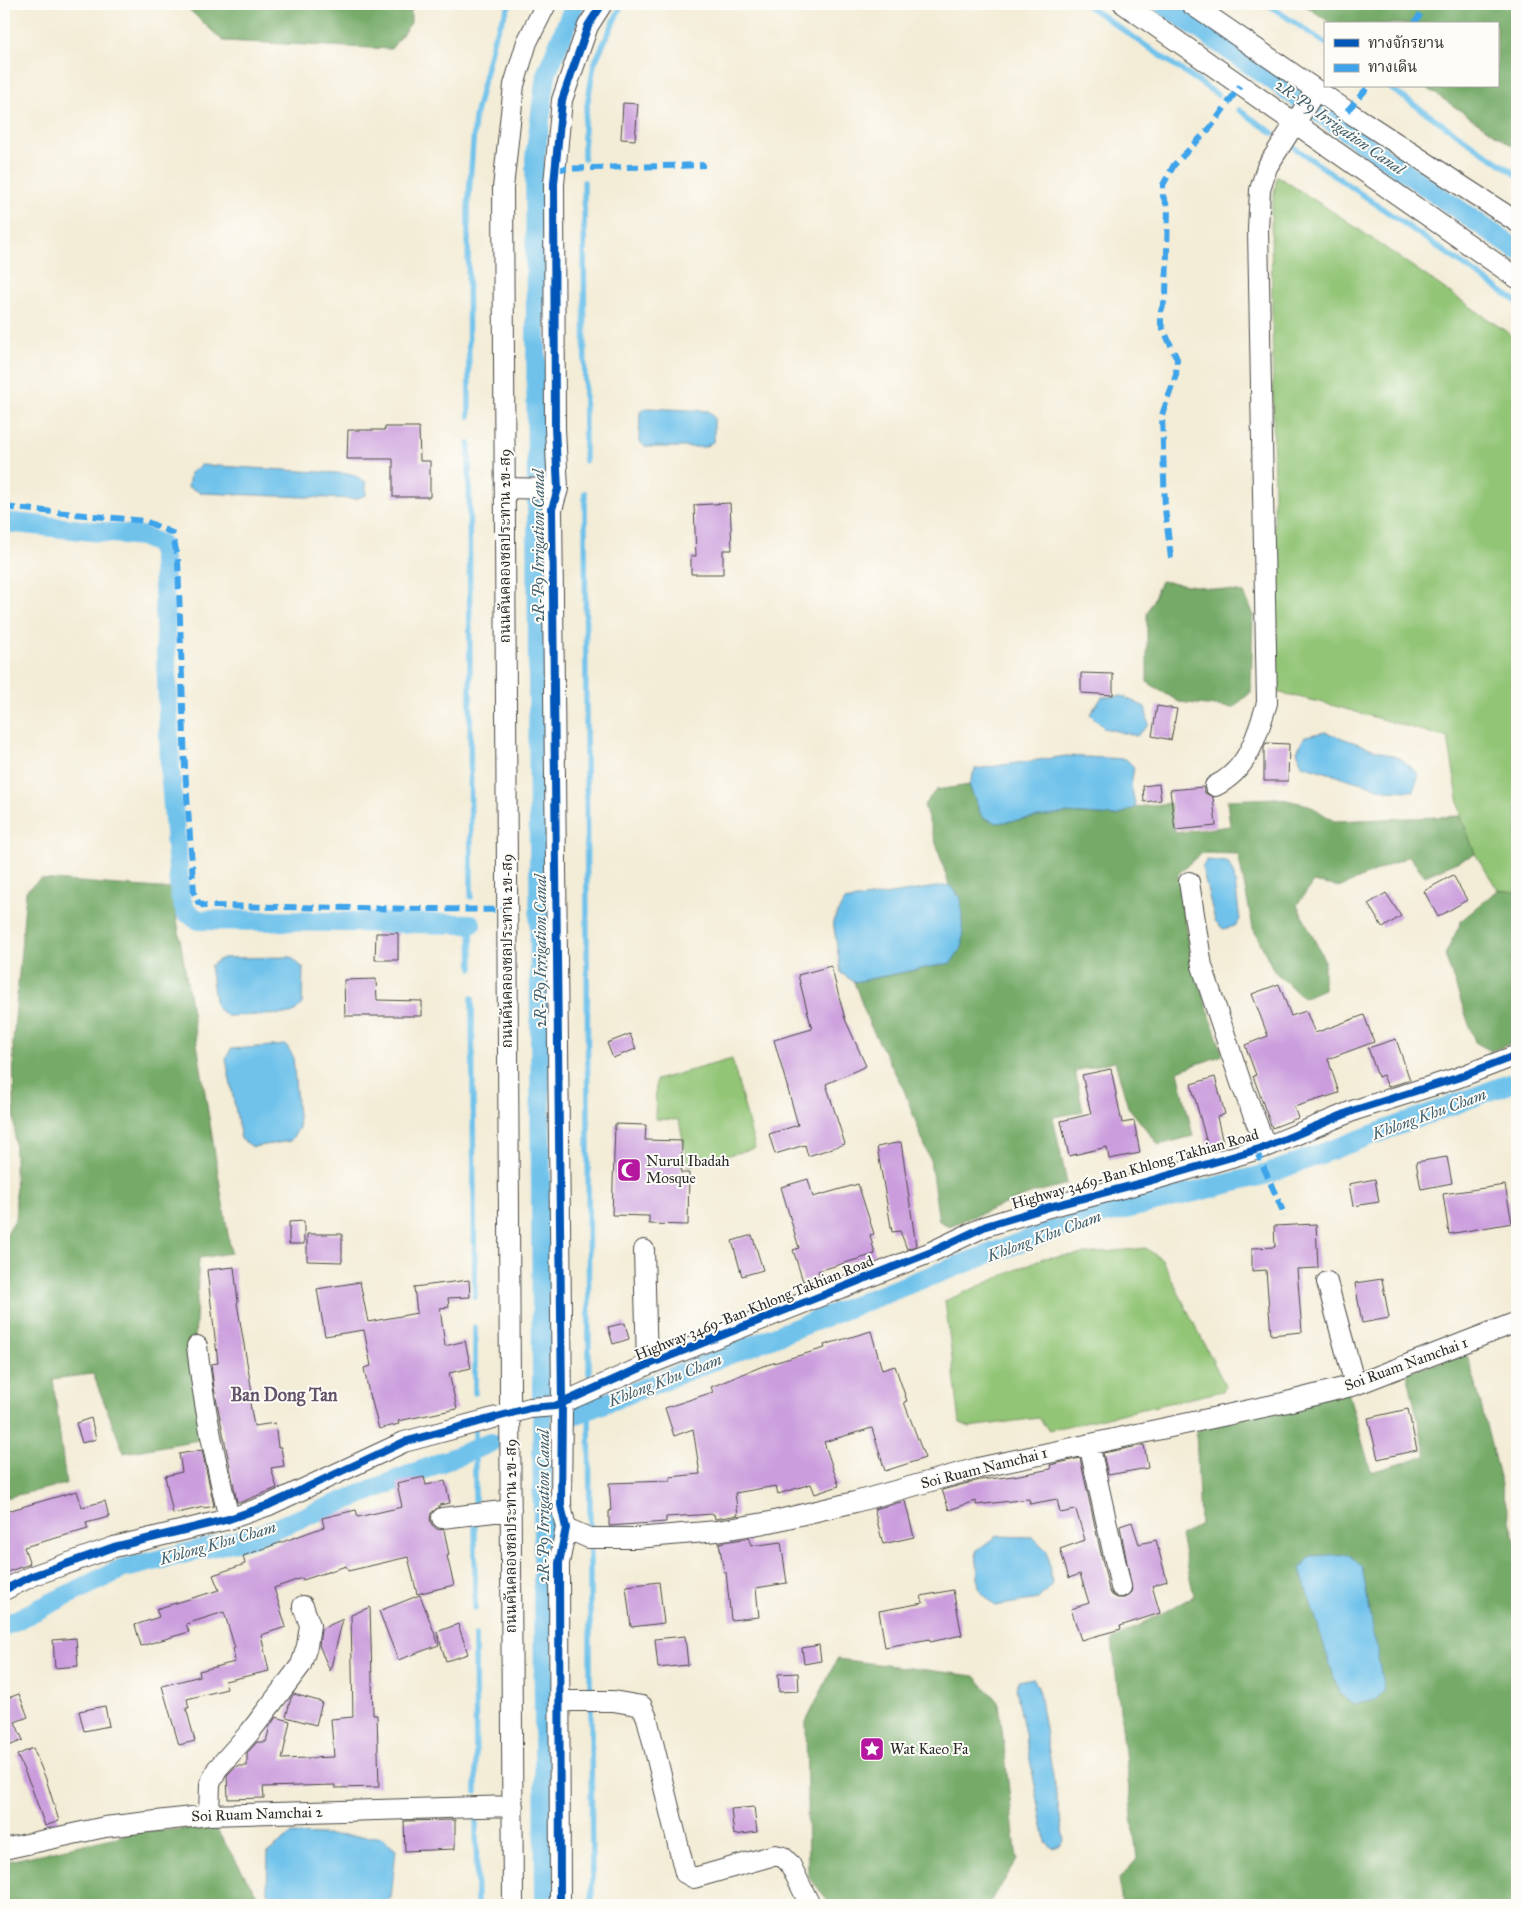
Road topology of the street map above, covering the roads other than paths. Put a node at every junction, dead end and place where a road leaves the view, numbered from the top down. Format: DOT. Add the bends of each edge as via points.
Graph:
graph roads {
  1 [pos="546,4"];
  2 [pos="602,4"];
  3 [pos="1124,4"];
  4 [pos="1191,4"];
  5 [pos="1313,95"];
  6 [pos="1295,123"];
  7 [pos="1517,222"];
  8 [pos="1517,278"];
  9 [pos="510,488"];
  10 [pos="553,489"];
  11 [pos="1215,786"];
  12 [pos="1189,882"];
  13 [pos="1517,1055"];
  14 [pos="1266,1147"];
  15 [pos="644,1250"];
  16 [pos="1327,1282"];
  17 [pos="1517,1322"];
  18 [pos="196,1346"];
  19 [pos="647,1365"];
  20 [pos="1355,1385"];
  21 [pos="559,1404"];
  22 [pos="510,1413"];
  23 [pos="1089,1444"];
  24 [pos="511,1510"];
  25 [pos="442,1518"];
  26 [pos="229,1519"];
  27 [pos="566,1528"];
  28 [pos="1121,1587"];
  29 [pos="4,1590"];
  30 [pos="303,1606"];
  31 [pos="558,1701"];
  32 [pos="512,1806"];
  33 [pos="209,1815"];
  34 [pos="4,1849"];
  35 [pos="513,1905"];
  36 [pos="560,1905"];
  37 [pos="810,1905"];
  1 -- 9 [label="street, ถนนคันคลองชลประทาน 2ข-ส9" via="527,42 514,85 503,188"];
  2 -- 10 [label="street" via="588,26 562,100 554,184"];
  3 -- 6 [label="street"];
  4 -- 5 [label="street"];
  5 -- 6 [label="street"];
  5 -- 7 [label="street"];
  6 -- 8 [label="street"];
  6 -- 11 [label="street" via="1267,167 1260,190 1267,703 1242,766"];
  9 -- 10 [label="street"];
  9 -- 22 [label="street, ถนนคันคลองชลประทาน 2ข-ส9"];
  10 -- 21 [label="street"];
  12 -- 14 [label="street" via="1202,966"];
  13 -- 14 [label="street, Highway 3469-Ban Khlong Takhian Road" via="1355,1110"];
  14 -- 19 [label="street, Highway 3469-Ban Khlong Takhian Road" via="986,1226 930,1253"];
  15 -- 19 [label="street"];
  16 -- 20 [label="street"];
  17 -- 20 [label="street, Soi Ruam Namchai 1"];
  18 -- 26 [label="street" via="218,1475"];
  19 -- 21 [label="street, Highway 3469-Ban Khlong Takhian Road"];
  20 -- 23 [label="street, Soi Ruam Namchai 1"];
  21 -- 22 [label="street, Highway 3469-Ban Khlong Takhian Road"];
  21 -- 27 [label="street" via="561,1505"];
  22 -- 24 [label="street, ถนนคันคลองชลประทาน 2ข-ส9"];
  22 -- 26 [label="street, Highway 3469-Ban Khlong Takhian Road" via="404,1442 269,1505"];
  23 -- 27 [label="street, Soi Ruam Namchai 1" via="978,1468 827,1510 735,1528 636,1538 590,1538"];
  23 -- 28 [label="street"];
  24 -- 25 [label="street"];
  24 -- 32 [label="street, ถนนคันคลองชลประทาน 2ข-ส9"];
  26 -- 29 [label="street, Highway 3469-Ban Khlong Takhian Road" via="114,1547 32,1576"];
  27 -- 31 [label="street" via="559,1563"];
  30 -- 33 [label="street" via="310,1625 301,1665 217,1769 210,1784"];
  31 -- 36 [label="street"];
  31 -- 37 [label="street" via="613,1701 642,1706 685,1873 694,1878 775,1855 783,1857 790,1864"];
  32 -- 33 [label="street, Soi Ruam Namchai 2"];
  32 -- 35 [label="street, ถนนคันคลองชลประทาน 2ข-ส9"];
  33 -- 34 [label="street, Soi Ruam Namchai 2" via="105,1827"];
}
